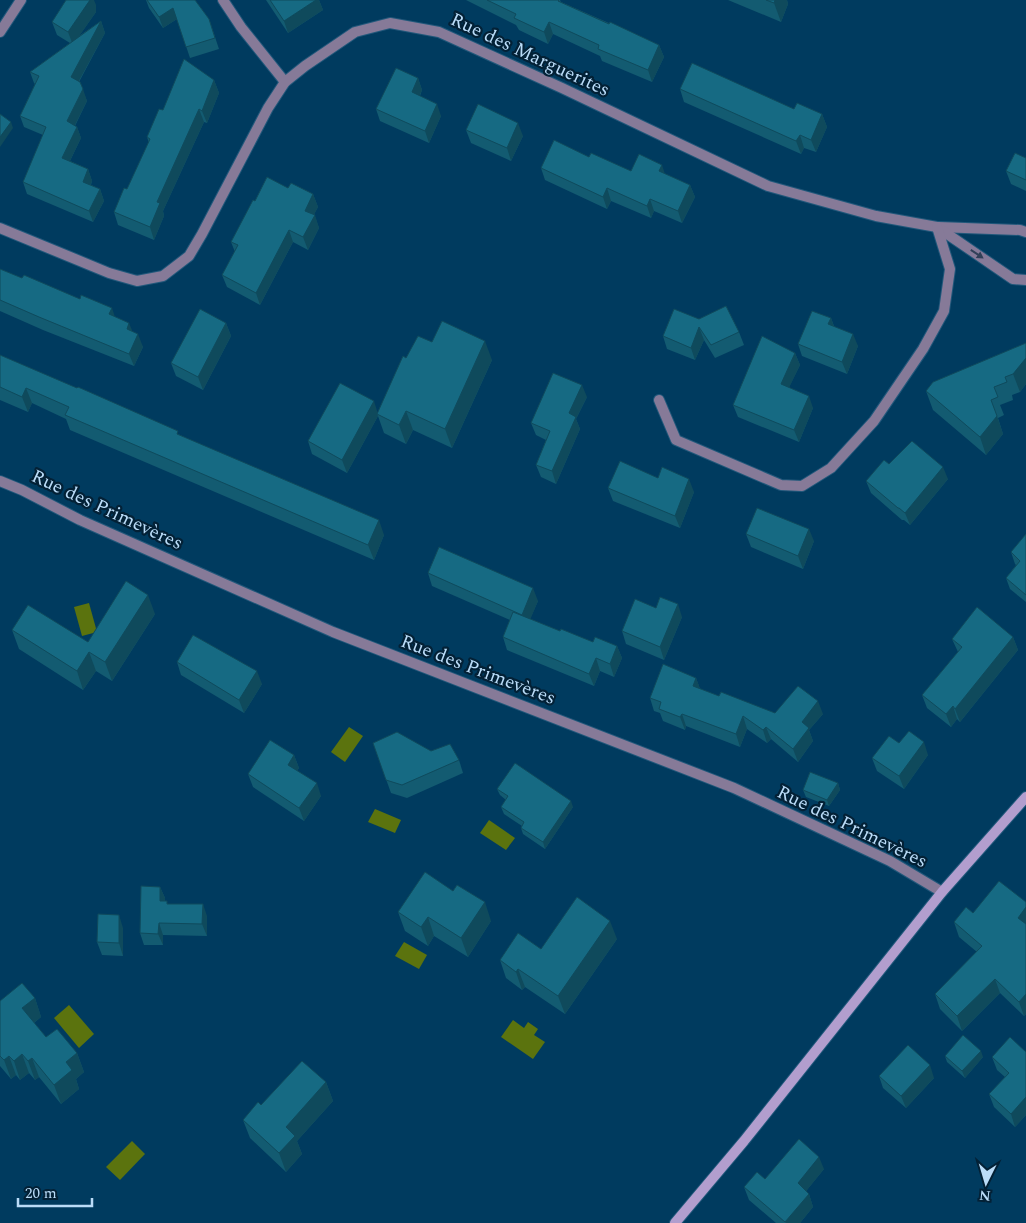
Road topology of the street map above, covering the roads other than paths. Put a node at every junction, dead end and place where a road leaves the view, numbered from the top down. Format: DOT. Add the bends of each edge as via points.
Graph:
graph roads {
  1 [pos="21,0"];
  2 [pos="223,0"];
  3 [pos="0,32"];
  4 [pos="284,82"];
  5 [pos="936,227"];
  6 [pos="0,228"];
  7 [pos="1026,232"];
  8 [pos="1026,280"];
  9 [pos="659,400"];
  10 [pos="0,481"];
  11 [pos="1026,797"];
  12 [pos="942,892"];
  13 [pos="675,1223"];
  1 -- 3 [label="street"];
  2 -- 4 [label="street"];
  4 -- 5 [label="street, Rue des Marguerites" via="355,32 390,23 439,32 768,186 876,216"];
  4 -- 6 [label="street, Rue des Marguerites" via="189,256 164,276 137,281 109,273"];
  5 -- 7 [label="street"];
  5 -- 8 [label="street, Rue des Marguerites, one-way" via="1014,279"];
  5 -- 9 [label="street" via="950,269 944,311 923,349 874,421 831,468 802,486 781,485 676,440"];
  10 -- 12 [label="street, Rue des Primevères" via="333,632 734,788 890,861"];
  11 -- 12 [label="main road"];
  12 -- 13 [label="main road"];
}
